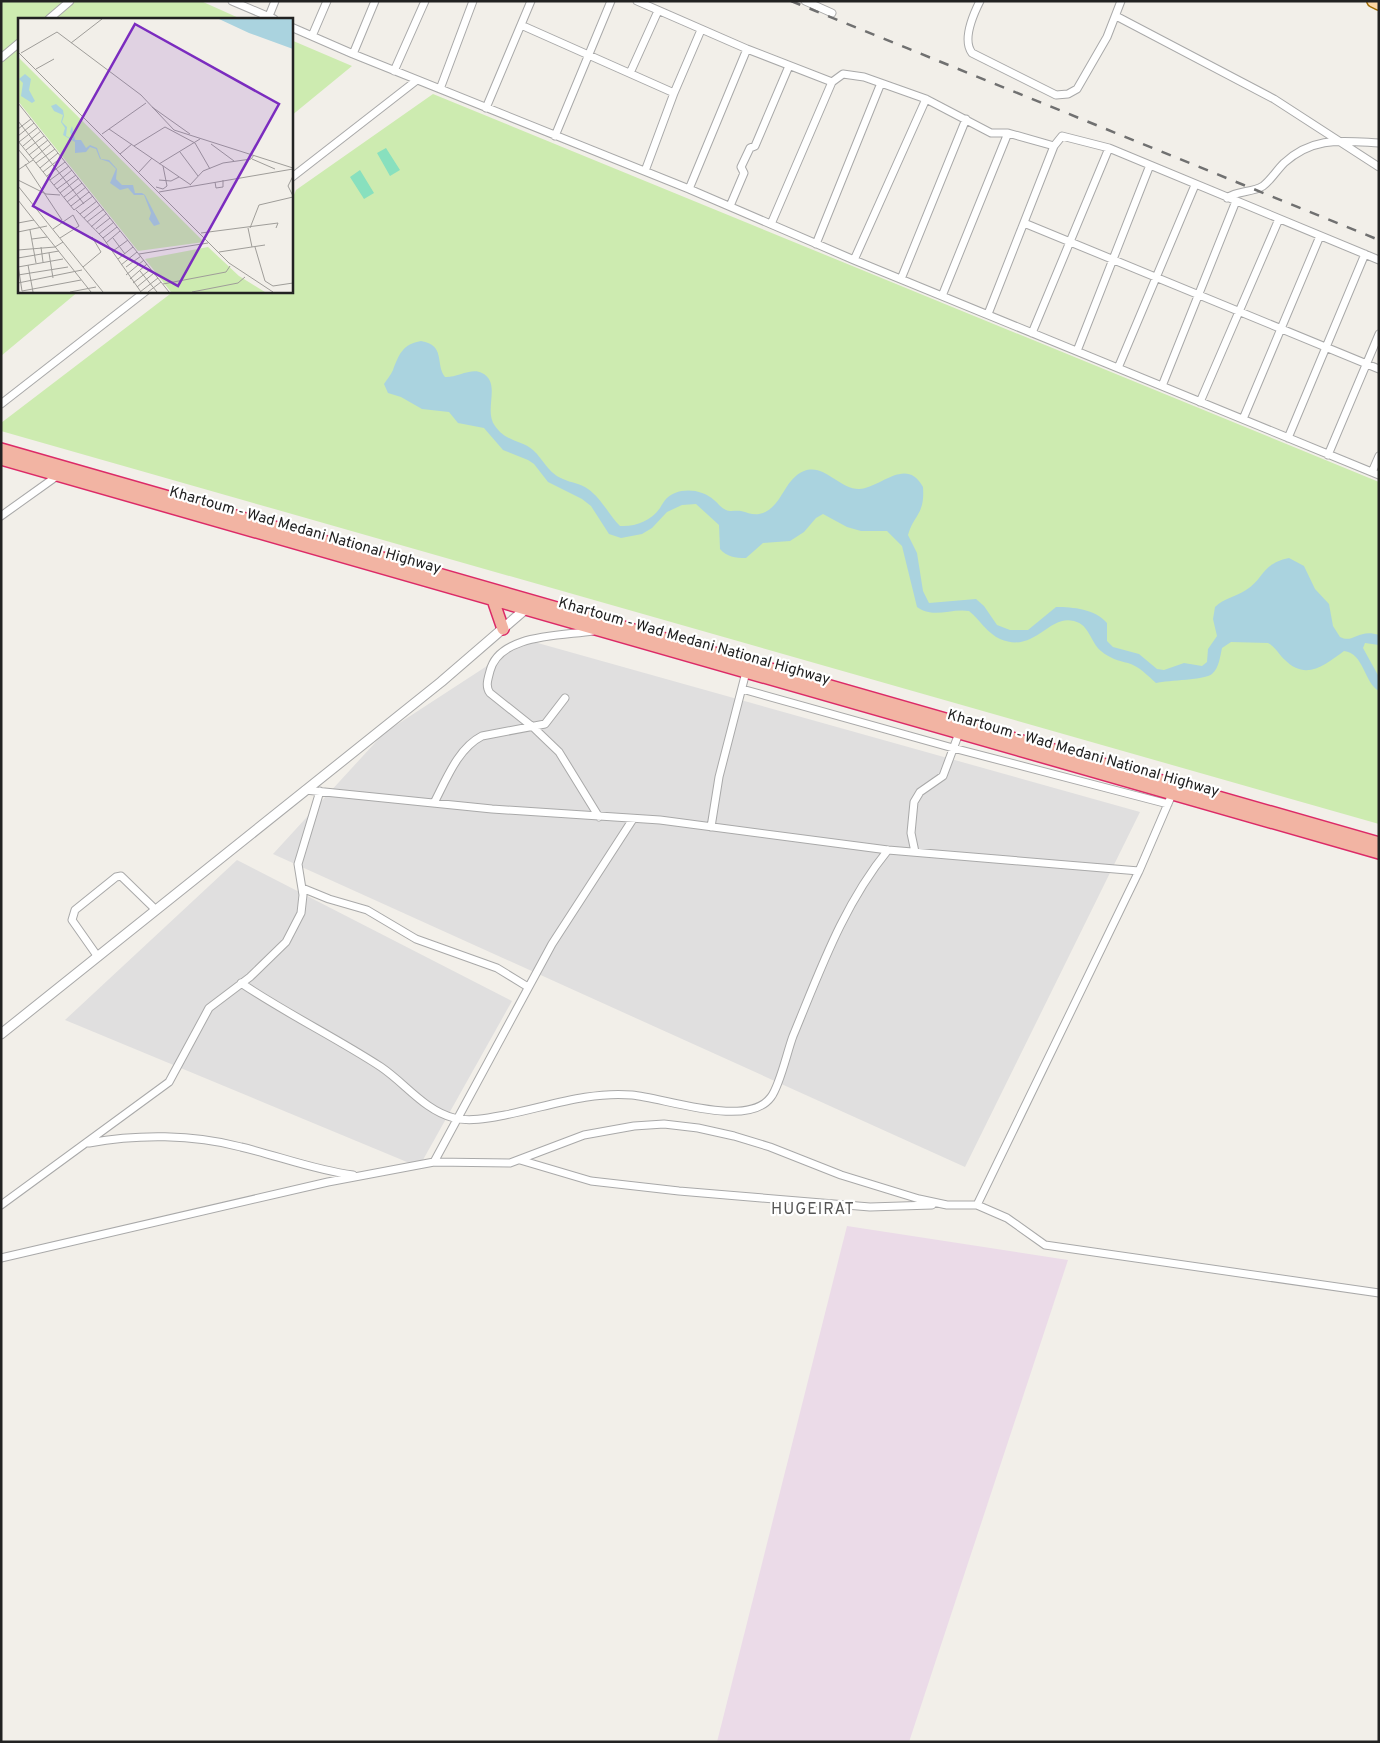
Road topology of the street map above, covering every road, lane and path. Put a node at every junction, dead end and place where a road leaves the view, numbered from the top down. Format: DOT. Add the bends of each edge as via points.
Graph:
graph roads {
  1 [pos="70,1"];
  2 [pos="232,1"];
  3 [pos="275,1"];
  4 [pos="327,1"];
  5 [pos="375,1"];
  6 [pos="425,1"];
  7 [pos="473,1"];
  8 [pos="530,1"];
  9 [pos="610,1"];
  10 [pos="637,1"];
  11 [pos="805,1"];
  12 [pos="980,1"];
  13 [pos="1121,1"];
  14 [pos="1372,1"];
  15 [pos="1379,4"];
  16 [pos="658,11"];
  17 [pos="832,12"];
  18 [pos="1116,16"];
  19 [pos="50,18"];
  20 [pos="271,18"];
  21 [pos="521,25"];
  22 [pos="292,27"];
  23 [pos="701,30"];
  24 [pos="312,36"];
  25 [pos="18,44"];
  26 [pos="747,49"];
  27 [pos="353,54"];
  28 [pos="589,56"];
  29 [pos="1,58"];
  30 [pos="789,66"];
  31 [pos="394,71"];
  32 [pos="630,73"];
  33 [pos="417,80"];
  34 [pos="832,82"];
  35 [pos="881,83"];
  36 [pos="440,89"];
  37 [pos="674,93"];
  38 [pos="926,99"];
  39 [pos="486,108"];
  40 [pos="966,119"];
  41 [pos="1008,133"];
  42 [pos="555,136"];
  43 [pos="1338,140"];
  44 [pos="1379,143"];
  45 [pos="1054,146"];
  46 [pos="1108,148"];
  47 [pos="1150,165"];
  48 [pos="1379,167"];
  49 [pos="645,171"];
  50 [pos="292,177"];
  51 [pos="1195,185"];
  52 [pos="690,189"];
  53 [pos="1226,198"];
  54 [pos="1236,202"];
  55 [pos="730,206"];
  56 [pos="1279,219"];
  57 [pos="1024,223"];
  58 [pos="771,224"];
  59 [pos="1320,236"];
  60 [pos="1069,242"];
  61 [pos="816,244"];
  62 [pos="1365,254"];
  63 [pos="1112,259"];
  64 [pos="854,260"];
  65 [pos="1379,260"];
  66 [pos="1155,278"];
  67 [pos="901,279"];
  68 [pos="145,292"];
  69 [pos="1199,294"];
  70 [pos="942,296"];
  71 [pos="1240,311"];
  72 [pos="988,314"];
  73 [pos="1282,330"];
  74 [pos="1032,333"];
  75 [pos="1379,334"];
  76 [pos="1325,346"];
  77 [pos="1077,351"];
  78 [pos="1366,363"];
  79 [pos="1118,368"];
  80 [pos="1379,368"];
  81 [pos="1162,386"];
  82 [pos="1200,402"];
  83 [pos="1,404"];
  84 [pos="1243,420"];
  85 [pos="1288,438"];
  86 [pos="1,449"];
  87 [pos="1328,454"];
  88 [pos="1379,456"];
  89 [pos="1,459"];
  90 [pos="1375,473"];
  91 [pos="57,476"];
  92 [pos="1,516"];
  93 [pos="493,600"];
  94 [pos="530,606"];
  95 [pos="503,629"];
  96 [pos="598,630"];
  97 [pos="746,672"];
  98 [pos="742,689"];
  99 [pos="565,698"];
  100 [pos="534,728"];
  101 [pos="959,733"];
  102 [pos="953,748"];
  103 [pos="305,790"];
  104 [pos="320,791"];
  105 [pos="1171,795"];
  106 [pos="434,803"];
  107 [pos="599,817"];
  108 [pos="633,819"];
  109 [pos="711,827"];
  110 [pos="1379,843"];
  111 [pos="888,850"];
  112 [pos="916,852"];
  113 [pos="1379,854"];
  114 [pos="1139,871"];
  115 [pos="302,888"];
  116 [pos="156,910"];
  117 [pos="98,957"];
  118 [pos="241,983"];
  119 [pos="528,987"];
  120 [pos="1,1034"];
  121 [pos="456,1118"];
  122 [pos="86,1144"];
  123 [pos="520,1160"];
  124 [pos="434,1162"];
  125 [pos="361,1175"];
  126 [pos="947,1205"];
  127 [pos="976,1205"];
  128 [pos="1,1206"];
  129 [pos="1,1258"];
  130 [pos="1379,1293"];
  1 -- 19 [label="street"];
  2 -- 20 [label="street"];
  3 -- 20 [label="street"];
  4 -- 24 [label="street"];
  5 -- 27 [label="street"];
  6 -- 31 [label="street"];
  7 -- 36 [label="street"];
  8 -- 21 [label="street"];
  9 -- 28 [label="street"];
  10 -- 16 [label="street"];
  11 -- 17 [label="street"];
  12 -- 18 [label="street" via="968,36 968,48 972,53 1056,95 1077,89"];
  13 -- 18 [label="street"];
  14 -- 15 [label="main road"];
  16 -- 23 [label="street"];
  16 -- 32 [label="street"];
  18 -- 43 [label="street" via="1274,99"];
  21 -- 28 [label="street"];
  21 -- 39 [label="street"];
  22 -- 24 [label="street"];
  23 -- 26 [label="street"];
  23 -- 37 [label="street"];
  24 -- 27 [label="street"];
  25 -- 29 [label="street"];
  26 -- 30 [label="street"];
  26 -- 52 [label="street"];
  27 -- 31 [label="street"];
  28 -- 32 [label="street"];
  28 -- 42 [label="street"];
  30 -- 34 [label="street"];
  30 -- 55 [label="street" via="755,146 750,148 741,167 744,173"];
  31 -- 33 [label="street"];
  32 -- 37 [label="street"];
  33 -- 36 [label="street"];
  33 -- 50 [label="street"];
  34 -- 35 [label="street" via="836,77 851,74"];
  34 -- 58 [label="street"];
  35 -- 38 [label="street"];
  35 -- 61 [label="street"];
  36 -- 39 [label="street"];
  37 -- 49 [label="street"];
  38 -- 40 [label="street"];
  38 -- 64 [label="street"];
  39 -- 42 [label="street"];
  40 -- 41 [label="street" via="991,133"];
  40 -- 67 [label="street"];
  41 -- 45 [label="street"];
  41 -- 70 [label="street"];
  42 -- 49 [label="street"];
  43 -- 44 [label="street"];
  43 -- 48 [label="street"];
  43 -- 53 [label="street" via="1304,150 1284,163 1263,186 1233,193"];
  45 -- 46 [label="street" via="1062,136 1068,136"];
  45 -- 57 [label="street"];
  46 -- 47 [label="street"];
  46 -- 60 [label="street"];
  47 -- 51 [label="street"];
  47 -- 63 [label="street"];
  49 -- 52 [label="street"];
  51 -- 53 [label="street"];
  51 -- 66 [label="street"];
  52 -- 55 [label="street"];
  53 -- 54 [label="street"];
  54 -- 56 [label="street"];
  54 -- 69 [label="street"];
  55 -- 58 [label="street"];
  56 -- 59 [label="street"];
  56 -- 71 [label="street"];
  57 -- 60 [label="street"];
  57 -- 72 [label="street"];
  58 -- 61 [label="street"];
  59 -- 62 [label="street"];
  59 -- 73 [label="street"];
  60 -- 63 [label="street"];
  60 -- 74 [label="street"];
  61 -- 64 [label="street"];
  62 -- 65 [label="street"];
  62 -- 76 [label="street"];
  63 -- 66 [label="street"];
  63 -- 77 [label="street"];
  64 -- 67 [label="street"];
  66 -- 69 [label="street"];
  66 -- 79 [label="street"];
  67 -- 70 [label="street"];
  68 -- 83 [label="street"];
  69 -- 71 [label="street"];
  69 -- 81 [label="street"];
  70 -- 72 [label="street"];
  71 -- 73 [label="street"];
  71 -- 82 [label="street"];
  72 -- 74 [label="street"];
  73 -- 76 [label="street"];
  73 -- 84 [label="street"];
  74 -- 77 [label="street"];
  75 -- 78 [label="street"];
  76 -- 78 [label="street"];
  76 -- 85 [label="street"];
  77 -- 79 [label="street"];
  78 -- 80 [label="street"];
  78 -- 87 [label="street"];
  79 -- 81 [label="street"];
  81 -- 82 [label="street"];
  82 -- 84 [label="street"];
  84 -- 85 [label="street"];
  85 -- 87 [label="street"];
  86 -- 94 [label="highway, Khartoum - Wad Medani National Highway"];
  87 -- 90 [label="street"];
  88 -- 90 [label="street"];
  89 -- 91 [label="highway, Khartoum - Wad Medani National Highway"];
  91 -- 92 [label="street"];
  91 -- 93 [label="highway, Khartoum - Wad Medani National Highway"];
  93 -- 94 [label="highway, Khartoum - Wad Medani National Highway"];
  93 -- 95 [label="highway"];
  94 -- 95 [label="street"];
  94 -- 96 [label="highway, Khartoum - Wad Medani National Highway"];
  94 -- 105 [label="highway, Khartoum - Wad Medani National Highway"];
  95 -- 103 [label="street"];
  96 -- 97 [label="highway, Khartoum - Wad Medani National Highway"];
  96 -- 100 [label="street" via="523,641 496,657 491,666 488,690"];
  97 -- 98 [label="street"];
  97 -- 101 [label="highway, Khartoum - Wad Medani National Highway"];
  98 -- 102 [label="street"];
  98 -- 109 [label="street"];
  99 -- 100 [label="street" via="552,718"];
  100 -- 106 [label="street" via="474,740 456,763"];
  100 -- 107 [label="street" via="564,758"];
  101 -- 102 [label="street"];
  101 -- 105 [label="highway, Khartoum - Wad Medani National Highway"];
  102 -- 105 [label="street"];
  102 -- 112 [label="street" via="943,776 920,792 914,802 911,833"];
  103 -- 104 [label="street"];
  103 -- 116 [label="street"];
  104 -- 106 [label="street"];
  104 -- 115 [label="street" via="298,864"];
  105 -- 110 [label="highway, Khartoum - Wad Medani National Highway"];
  105 -- 113 [label="highway, Khartoum - Wad Medani National Highway"];
  105 -- 114 [label="street"];
  106 -- 107 [label="street"];
  107 -- 108 [label="street"];
  108 -- 109 [label="street"];
  108 -- 119 [label="street"];
  109 -- 111 [label="street"];
  111 -- 112 [label="street"];
  111 -- 121 [label="street" via="849,908 826,955 775,1089 766,1102 731,1113 632,1094 616,1094 492,1117"];
  112 -- 114 [label="street"];
  114 -- 127 [label="street"];
  115 -- 118 [label="street" via="301,913 286,942"];
  115 -- 119 [label="street" via="367,910 416,939 497,968"];
  116 -- 117 [label="street"];
  116 -- 117 [label="street" via="121,876 75,910 72,920"];
  117 -- 120 [label="street"];
  118 -- 121 [label="street" via="279,1009 384,1069 429,1106"];
  118 -- 122 [label="street" via="210,1008 169,1082"];
  119 -- 121 [label="street"];
  121 -- 124 [label="street"];
  122 -- 125 [label="street" via="120,1138 208,1140 322,1171"];
  122 -- 128 [label="street"];
  123 -- 124 [label="street" via="498,1164"];
  123 -- 126 [label="street" via="591,1181 679,1191 870,1207"];
  123 -- 126 [label="street" via="584,1134 664,1124 734,1136 841,1175"];
  124 -- 125 [label="street"];
  125 -- 129 [label="street"];
  126 -- 127 [label="street"];
  127 -- 130 [label="street" via="1007,1218 1045,1245"];
}
